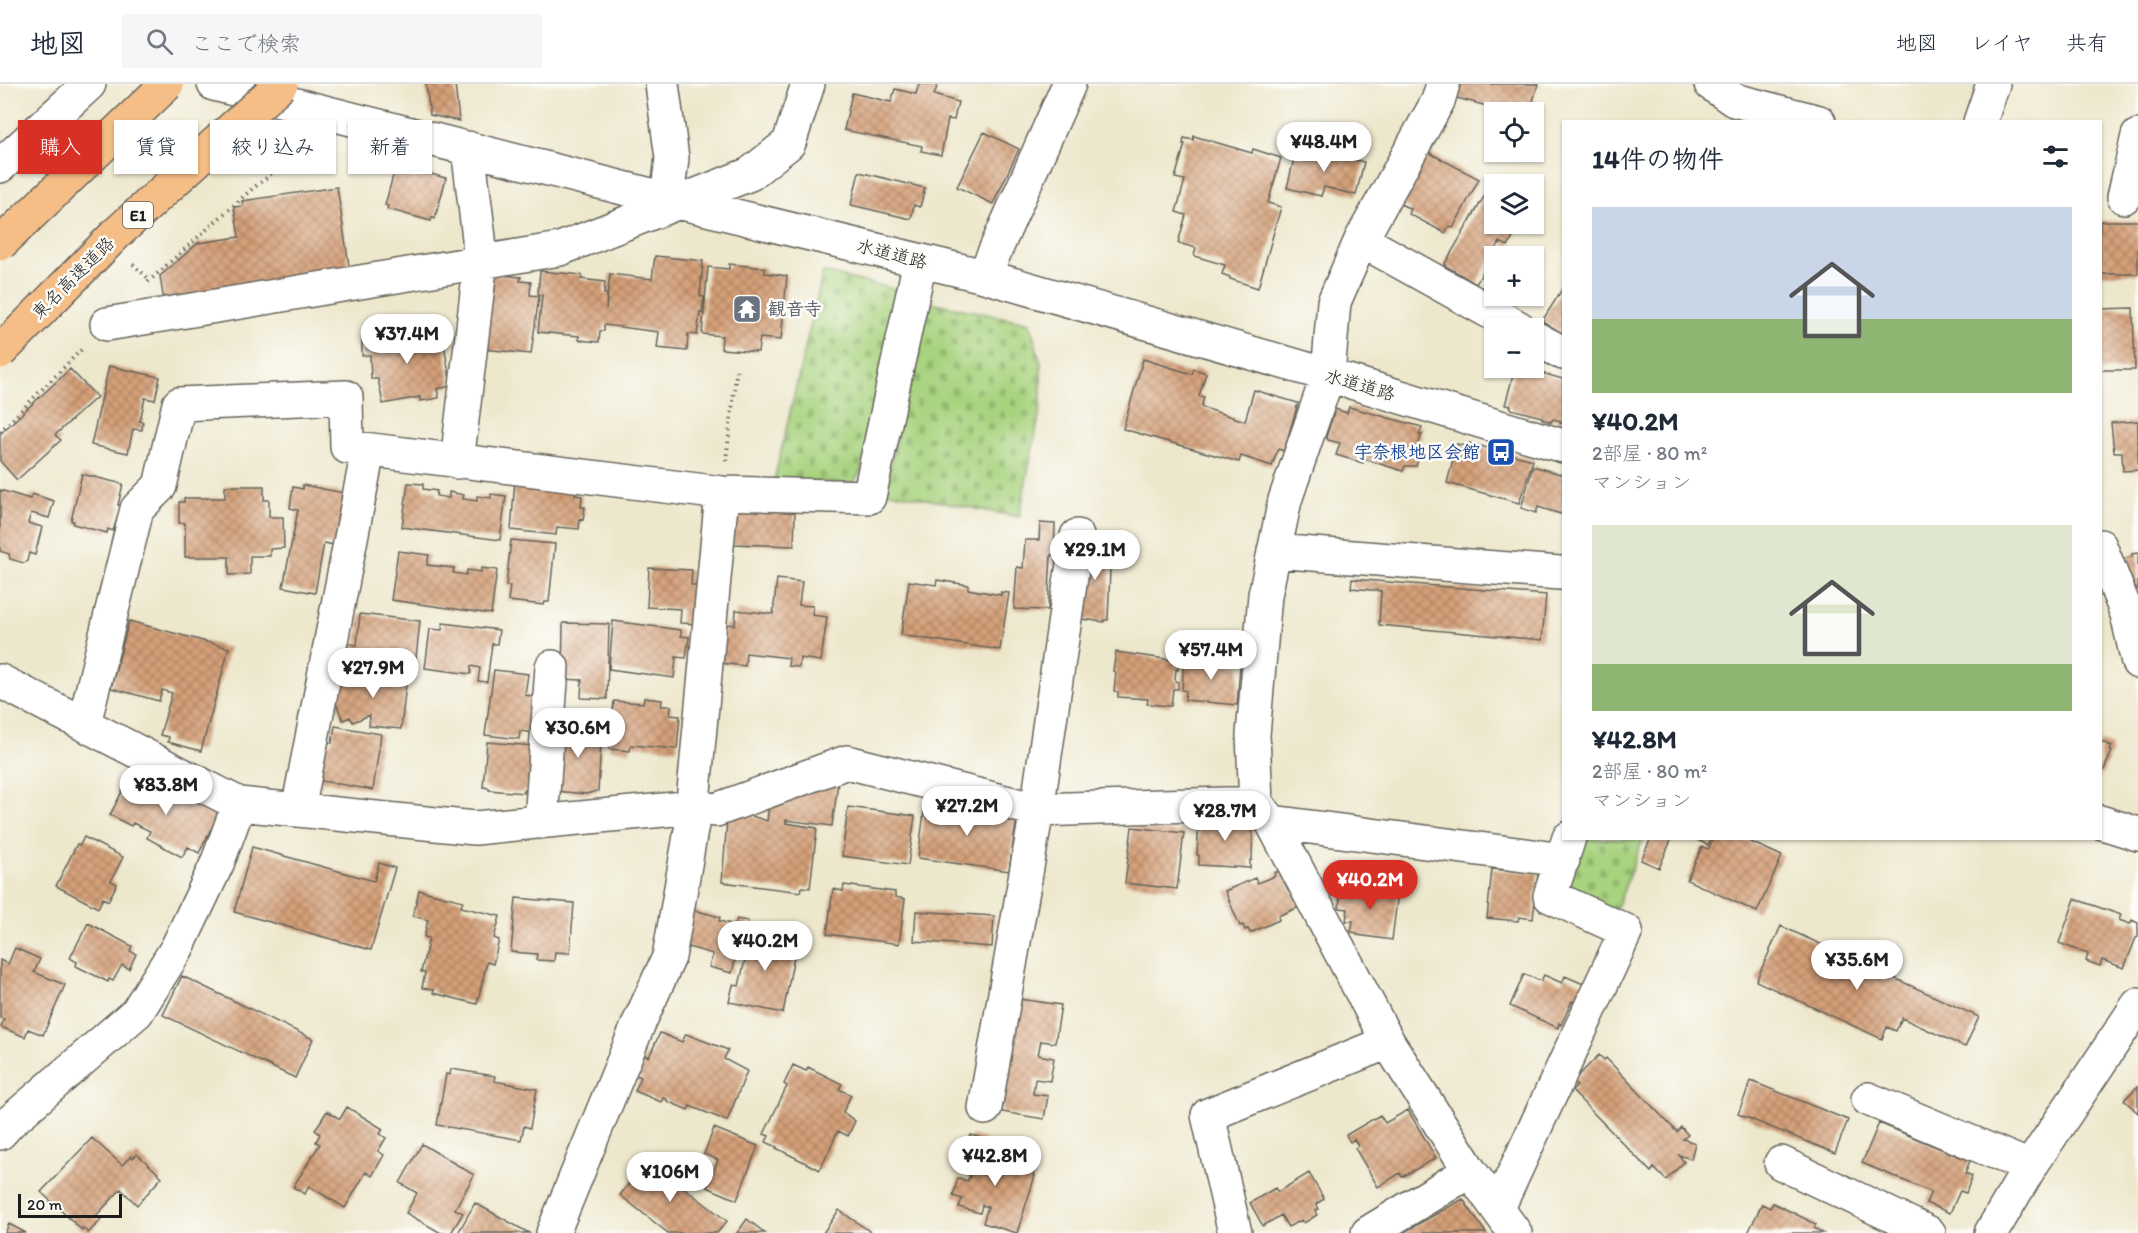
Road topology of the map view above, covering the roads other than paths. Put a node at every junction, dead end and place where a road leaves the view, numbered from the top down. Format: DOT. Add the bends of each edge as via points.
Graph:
graph roads {
  1 [pos="89,84"];
  2 [pos="167,84"];
  3 [pos="214,84"];
  4 [pos="281,84"];
  5 [pos="662,84"];
  6 [pos="808,84"];
  7 [pos="1069,84"];
  8 [pos="1443,84"];
  9 [pos="1711,84"];
  10 [pos="1993,84"];
  11 [pos="1811,120"];
  12 [pos="1981,120"];
  13 [pos="2138,136"];
  14 [pos="468,148"];
  15 [pos="0,166"];
  16 [pos="2121,197"];
  17 [pos="672,201"];
  18 [pos="1361,240"];
  19 [pos="0,244"];
  20 [pos="480,261"];
  21 [pos="920,261"];
  22 [pos="984,276"];
  23 [pos="1500,318"];
  24 [pos="107,324"];
  25 [pos="1544,343"];
  26 [pos="0,352"];
  27 [pos="1562,352"];
  28 [pos="1328,375"];
  29 [pos="1562,446"];
  30 [pos="368,451"];
  31 [pos="457,462"];
  32 [pos="724,479"];
  33 [pos="1077,536"];
  34 [pos="1274,551"];
  35 [pos="2102,552"];
  36 [pos="1560,573"];
  37 [pos="2122,613"];
  38 [pos="2138,662"];
  39 [pos="552,667"];
  40 [pos="0,681"];
  41 [pos="84,724"];
  42 [pos="239,804"];
  43 [pos="695,807"];
  44 [pos="298,810"];
  45 [pos="1037,810"];
  46 [pos="1264,812"];
  47 [pos="541,822"];
  48 [pos="2102,823"];
  49 [pos="2138,834"];
  50 [pos="1566,849"];
  51 [pos="2138,1005"];
  52 [pos="1388,1042"];
  53 [pos="1868,1099"];
  54 [pos="985,1108"];
  55 [pos="3,1123"];
  56 [pos="1781,1163"];
  57 [pos="2030,1167"];
  58 [pos="1470,1171"];
  59 [pos="1507,1221"];
  60 [pos="553,1233"];
  61 [pos="1235,1233"];
  62 [pos="1368,1233"];
  63 [pos="1929,1233"];
  64 [pos="1991,1233"];
  1 -- 15 [label="street"];
  2 -- 19 [label="highway, bridge"];
  3 -- 14 [label="street, 水道道路"];
  4 -- 26 [label="highway, 東名高速道路 / E1, bridge" via="117,233"];
  5 -- 17 [label="street" via="672,158"];
  6 -- 17 [label="street" via="789,143 750,174"];
  7 -- 22 [label="street"];
  8 -- 18 [label="street" via="1438,101"];
  9 -- 11 [label="street" via="1734,100"];
  10 -- 12 [label="street"];
  13 -- 16 [label="street"];
  14 -- 17 [label="street, 水道道路"];
  14 -- 20 [label="street"];
  17 -- 20 [label="street" via="560,249"];
  17 -- 21 [label="street, 水道道路"];
  18 -- 23 [label="street"];
  18 -- 28 [label="street" via="1334,302"];
  20 -- 24 [label="street"];
  20 -- 31 [label="street"];
  21 -- 22 [label="street, 水道道路"];
  21 -- 32 [label="street" via="869,497"];
  22 -- 28 [label="street, 水道道路"];
  25 -- 27 [label="street"];
  28 -- 29 [label="street, 水道道路"];
  28 -- 34 [label="street" via="1285,500"];
  30 -- 31 [label="street"];
  30 -- 41 [label="street" via="347,447 346,397 179,404 160,486 137,509"];
  30 -- 44 [label="street"];
  31 -- 32 [label="street"];
  32 -- 43 [label="street"];
  33 -- 45 [label="street"];
  34 -- 36 [label="street"];
  34 -- 46 [label="street" via="1265,594 1253,735"];
  35 -- 37 [label="street"];
  37 -- 38 [label="street"];
  39 -- 47 [label="street"];
  40 -- 41 [label="street"];
  41 -- 42 [label="street"];
  42 -- 44 [label="street"];
  42 -- 55 [label="street" via="217,864 177,948 137,1012"];
  43 -- 45 [label="street" via="716,810 847,762"];
  43 -- 47 [label="street"];
  43 -- 60 [label="street" via="669,957"];
  44 -- 47 [label="street" via="475,828"];
  45 -- 46 [label="street"];
  45 -- 54 [label="street"];
  46 -- 50 [label="street"];
  46 -- 52 [label="street"];
  48 -- 49 [label="street"];
  50 -- 59 [label="street" via="1550,896 1626,931"];
  51 -- 57 [label="street"];
  52 -- 58 [label="street"];
  52 -- 61 [label="street" via="1208,1115"];
  53 -- 57 [label="street"];
  56 -- 63 [label="street"];
  57 -- 64 [label="street"];
  58 -- 59 [label="street"];
  58 -- 62 [label="street"];
}
